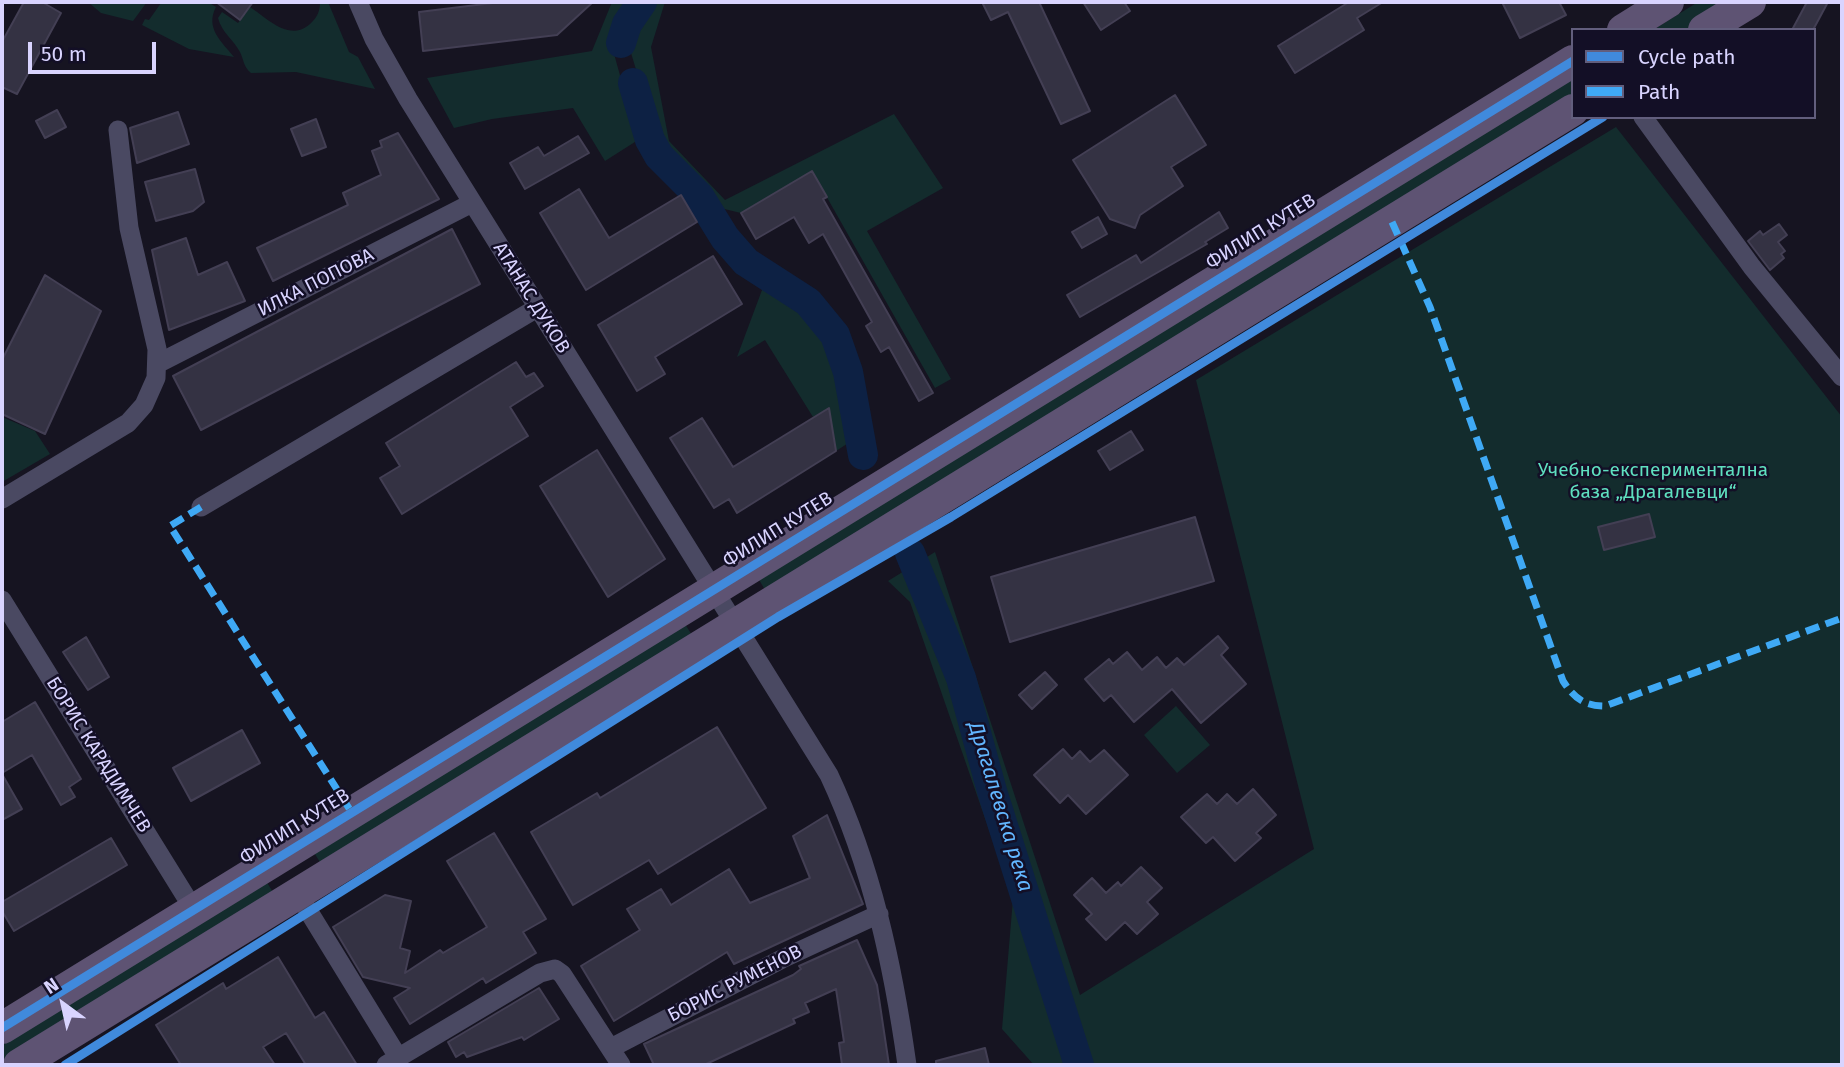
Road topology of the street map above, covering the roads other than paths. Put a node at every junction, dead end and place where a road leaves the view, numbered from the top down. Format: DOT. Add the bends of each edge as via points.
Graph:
graph roads {
  1 [pos="358,2"];
  2 [pos="1668,2"];
  3 [pos="1750,2"];
  4 [pos="1626,28"];
  5 [pos="1707,28"];
  6 [pos="1571,62"];
  7 [pos="1571,111"];
  8 [pos="1644,119"];
  9 [pos="118,130"];
  10 [pos="472,203"];
  11 [pos="537,308"];
  12 [pos="159,363"];
  13 [pos="1842,377"];
  14 [pos="2,499"];
  15 [pos="201,507"];
  16 [pos="712,591"];
  17 [pos="2,600"];
  18 [pos="734,626"];
  19 [pos="298,894"];
  20 [pos="194,910"];
  21 [pos="878,914"];
  22 [pos="2,1028"];
  23 [pos="611,1048"];
  24 [pos="392,1061"];
  25 [pos="19,1065"];
  26 [pos="621,1065"];
  27 [pos="907,1065"];
  1 -- 10 [label="street, АТАНАС ДУКОВ" via="398,81"];
  2 -- 4 [label="main road"];
  3 -- 5 [label="main road"];
  6 -- 16 [label="main road, ФИЛИП КУТЕВ"];
  7 -- 18 [label="main road"];
  8 -- 13 [label="street" via="1752,267"];
  9 -- 12 [label="street" via="129,228"];
  10 -- 11 [label="street, АТАНАС ДУКОВ"];
  10 -- 12 [label="street, ИЛКА ПОПОВА"];
  11 -- 15 [label="street"];
  11 -- 16 [label="street, АТАНАС ДУКОВ"];
  12 -- 14 [label="street" via="144,405 128,423"];
  16 -- 18 [label="street, АТАНАС ДУКОВ"];
  16 -- 20 [label="main road, ФИЛИП КУТЕВ"];
  17 -- 20 [label="street, БОРИС КАРАДИМЧЕВ"];
  18 -- 19 [label="main road"];
  18 -- 21 [label="street, АТАНАС ДУКОВ" via="829,775 850,821"];
  19 -- 24 [label="street"];
  19 -- 25 [label="main road"];
  20 -- 22 [label="main road, ФИЛИП КУТЕВ"];
  21 -- 23 [label="street, БОРИС РУМЕНОВ"];
  21 -- 27 [label="street, АТАНАС ДУКОВ"];
  23 -- 24 [label="street" via="555,969 540,973"];
  23 -- 26 [label="street"];
}
